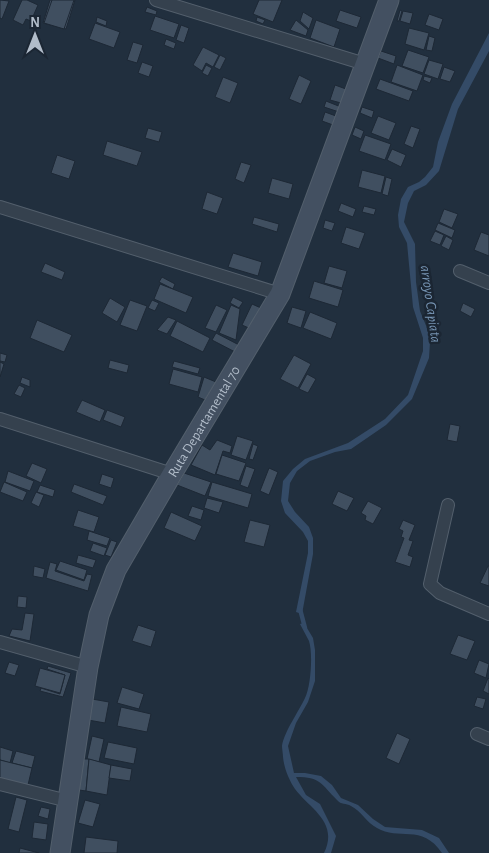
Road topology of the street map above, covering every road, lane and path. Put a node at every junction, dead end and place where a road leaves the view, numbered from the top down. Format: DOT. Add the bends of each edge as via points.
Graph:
graph roads {
  1 [pos="156,0"];
  2 [pos="389,0"];
  3 [pos="365,64"];
  4 [pos="0,207"];
  5 [pos="460,271"];
  6 [pos="489,283"];
  7 [pos="280,294"];
  8 [pos="0,418"];
  9 [pos="172,474"];
  10 [pos="448,505"];
  11 [pos="489,614"];
  12 [pos="0,642"];
  13 [pos="88,667"];
  14 [pos="0,784"];
  15 [pos="68,801"];
  16 [pos="60,853"];
  1 -- 3 [label="street"];
  2 -- 3 [label="main road, Ruta Departamental 70"];
  3 -- 7 [label="main road, Ruta Departamental 70"];
  4 -- 7 [label="street"];
  5 -- 6 [label="street"];
  7 -- 9 [label="main road, Ruta Departamental 70"];
  8 -- 9 [label="street"];
  9 -- 13 [label="main road, Ruta Departamental 70" via="116,570 98,615"];
  10 -- 11 [label="street" via="430,584 440,593"];
  12 -- 13 [label="street"];
  13 -- 15 [label="main road, Ruta Departamental 70"];
  14 -- 15 [label="street"];
  15 -- 16 [label="main road, Ruta Departamental 70"];
}
